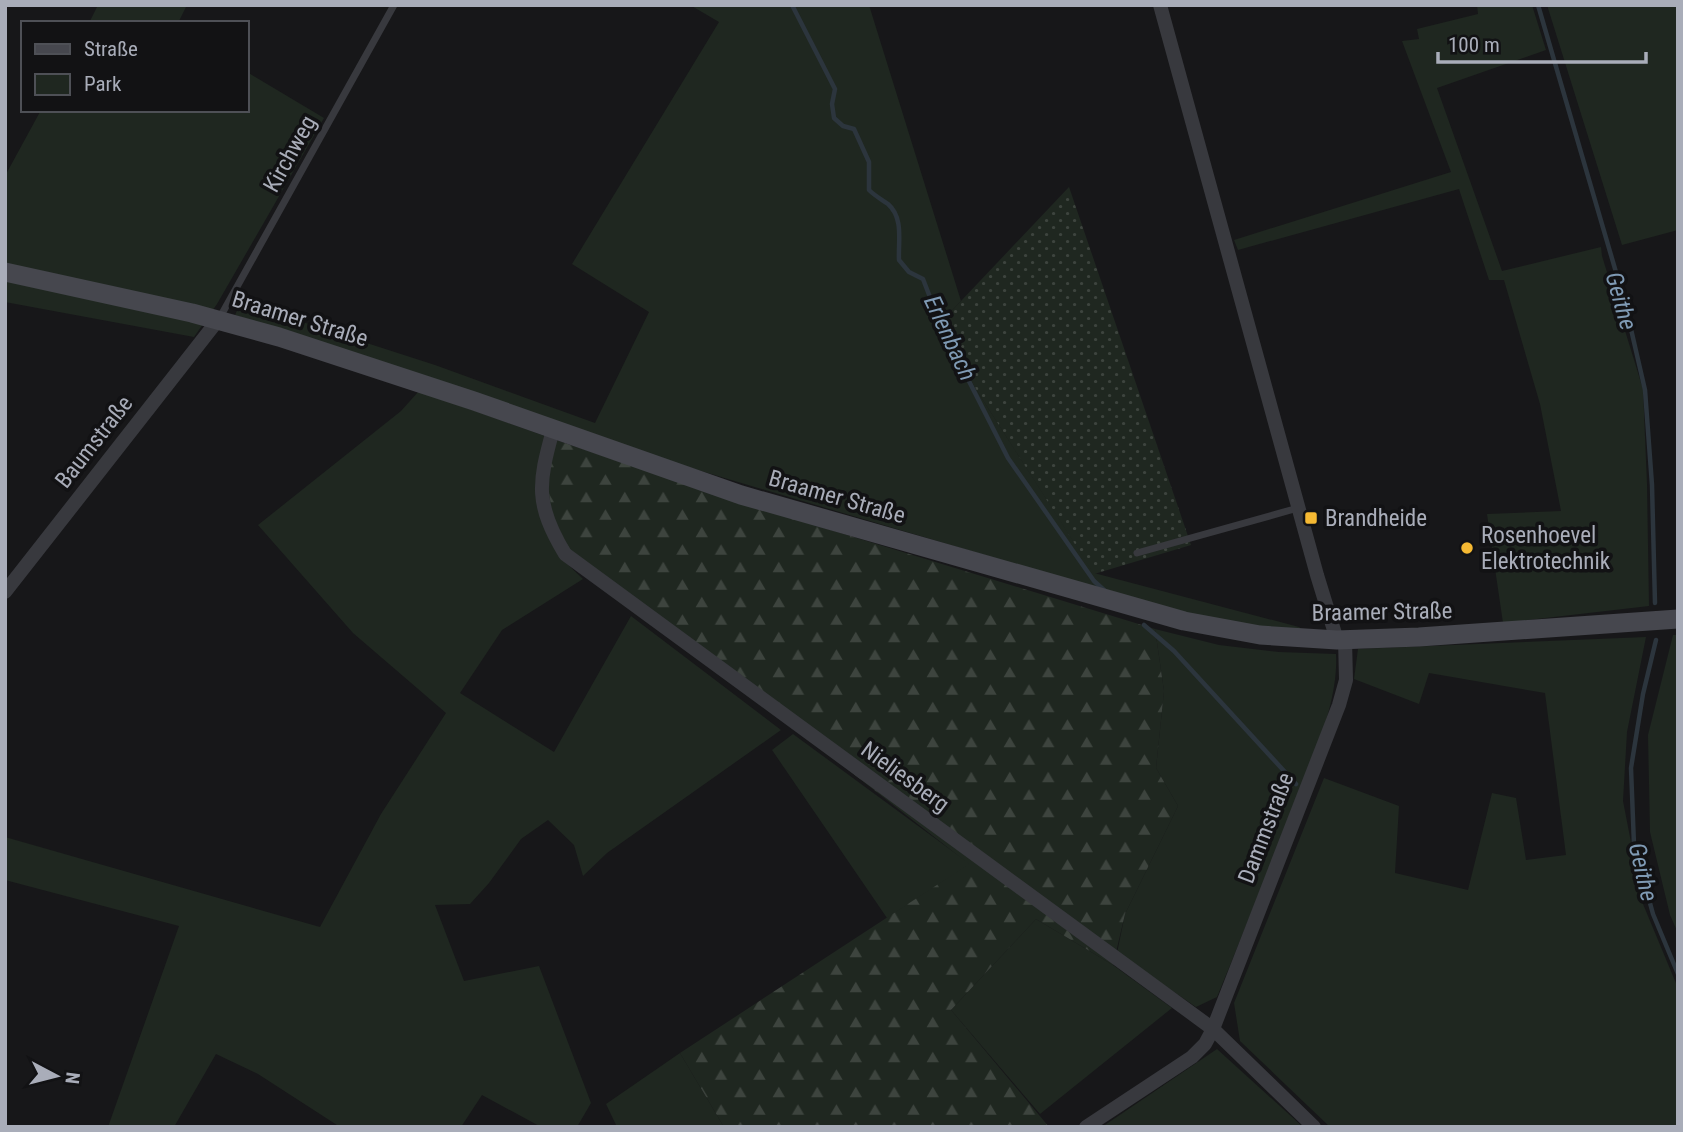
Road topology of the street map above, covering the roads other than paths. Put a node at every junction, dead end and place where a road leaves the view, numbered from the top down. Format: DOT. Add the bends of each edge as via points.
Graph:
graph roads {
  1 [pos="394,5"];
  2 [pos="1160,5"];
  3 [pos="5,272"];
  4 [pos="218,320"];
  5 [pos="553,430"];
  6 [pos="1299,508"];
  7 [pos="1137,553"];
  8 [pos="5,592"];
  9 [pos="1678,620"];
  10 [pos="1341,639"];
  11 [pos="1213,1029"];
  12 [pos="1086,1127"];
  13 [pos="1314,1127"];
  1 -- 4 [label="lane, Kirchweg"];
  2 -- 6 [label="street"];
  3 -- 4 [label="street, Braamer Straße"];
  4 -- 5 [label="street, Braamer Straße"];
  4 -- 8 [label="street, Baumstraße"];
  5 -- 10 [label="street, Braamer Straße" via="741,495 1184,621 1260,635"];
  5 -- 11 [label="street, Nieliesberg" via="542,471 542,503 565,554"];
  6 -- 7 [label="lane"];
  6 -- 10 [label="street"];
  9 -- 10 [label="street, Braamer Straße"];
  10 -- 11 [label="street, Dammstraße" via="1346,680 1339,705"];
  11 -- 12 [label="street, Dammstraße" via="1192,1057"];
  11 -- 13 [label="street, Nieliesberg"];
}
